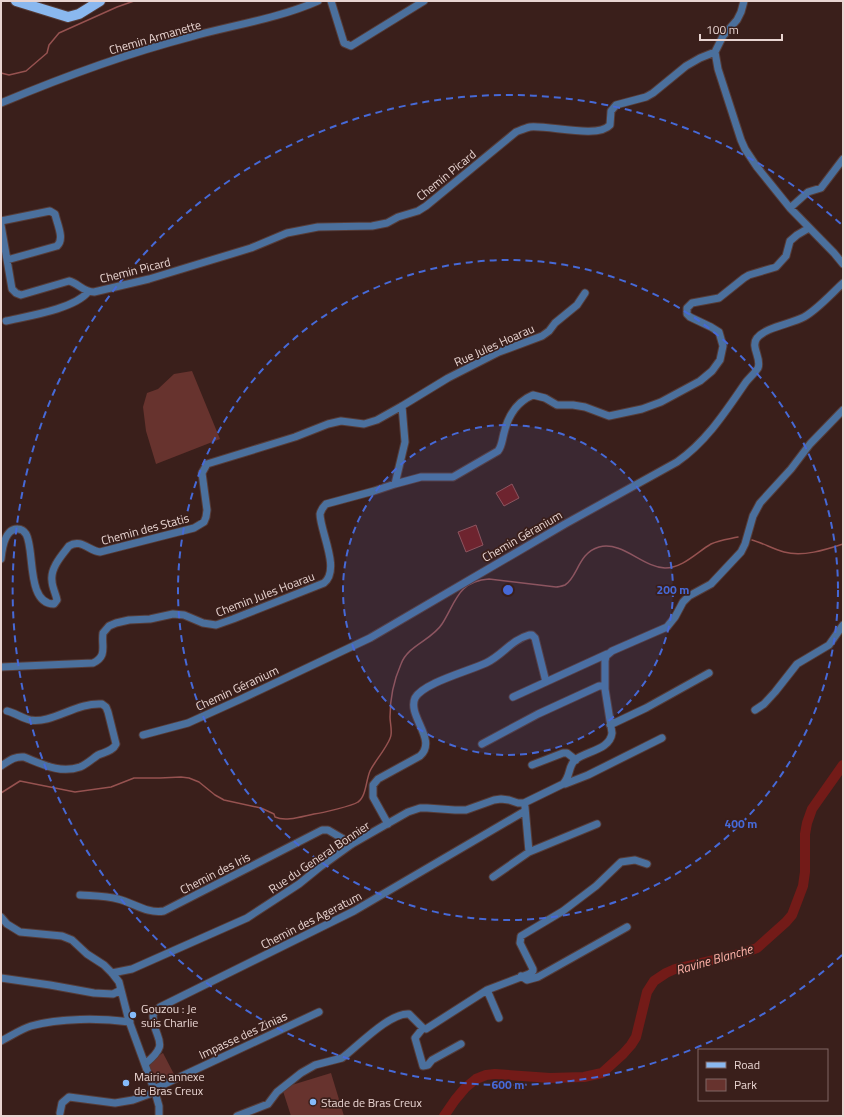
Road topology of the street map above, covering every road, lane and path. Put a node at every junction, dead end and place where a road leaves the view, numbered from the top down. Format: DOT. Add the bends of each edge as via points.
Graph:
graph roads {
  1 [pos="16,1"];
  2 [pos="37,1"];
  3 [pos="100,1"];
  4 [pos="318,1"];
  5 [pos="331,1"];
  6 [pos="424,1"];
  7 [pos="744,1"];
  8 [pos="87,9"];
  9 [pos="715,52"];
  10 [pos="1,102"];
  11 [pos="843,159"];
  12 [pos="790,208"];
  13 [pos="1,221"];
  14 [pos="1,225"];
  15 [pos="809,228"];
  16 [pos="7,260"];
  17 [pos="843,264"];
  18 [pos="843,283"];
  19 [pos="88,292"];
  20 [pos="585,293"];
  21 [pos="6,321"];
  22 [pos="402,406"];
  23 [pos="843,410"];
  24 [pos="394,484"];
  25 [pos="1,559"];
  26 [pos="843,625"];
  27 [pos="608,654"];
  28 [pos="1,667"];
  29 [pos="709,673"];
  30 [pos="546,682"];
  31 [pos="605,686"];
  32 [pos="513,697"];
  33 [pos="755,710"];
  34 [pos="7,711"];
  35 [pos="610,725"];
  36 [pos="143,735"];
  37 [pos="662,738"];
  38 [pos="482,744"];
  39 [pos="576,760"];
  40 [pos="532,765"];
  41 [pos="1,766"];
  42 [pos="562,784"];
  43 [pos="525,807"];
  44 [pos="388,824"];
  45 [pos="598,824"];
  46 [pos="352,844"];
  47 [pos="529,852"];
  48 [pos="647,864"];
  49 [pos="493,877"];
  50 [pos="80,895"];
  51 [pos="1,917"];
  52 [pos="627,927"];
  53 [pos="112,973"];
  54 [pos="521,976"];
  55 [pos="1,978"];
  56 [pos="121,990"];
  57 [pos="487,990"];
  58 [pos="319,1012"];
  59 [pos="500,1018"];
  60 [pos="130,1022"];
  61 [pos="423,1028"];
  62 [pos="1,1041"];
  63 [pos="461,1044"];
  64 [pos="145,1064"];
  65 [pos="155,1091"];
  66 [pos="60,1113"];
  67 [pos="158,1116"];
  68 [pos="236,1116"];
  1 -- 8 [label="main road" via="68,17"];
  2 -- 8 [label="main road" via="68,10"];
  3 -- 8 [label="main road"];
  4 -- 10 [label="street, Chemin Armanette" via="269,18 189,37 111,61"];
  5 -- 6 [label="street" via="344,43 348,46"];
  7 -- 9 [label="street" via="737,20 723,36"];
  9 -- 12 [label="street" via="718,69 745,149"];
  9 -- 19 [label="street, Chemin Picard" via="686,66 646,97 616,105 611,111 610,125 605,129 588,131 532,127 516,132 418,211 372,226 318,227 287,232 251,248 149,279"];
  11 -- 12 [label="street" via="821,188 808,192"];
  12 -- 15 [label="street"];
  13 -- 16 [label="street" via="50,211 55,214 61,239 57,246"];
  14 -- 16 [label="street"];
  15 -- 17 [label="street"];
  15 -- 24 [label="street, Chemin Jules Hoarau" via="790,241 786,256 776,266 749,275 719,298 688,305 686,310 690,317 719,332 722,341 720,360 700,381 660,402 609,416 585,407 557,405 533,395 520,402 511,414 502,445 496,452 453,476 421,478"];
  16 -- 19 [label="street, Chemin Picard" via="12,288 16,294 21,295 69,281"];
  18 -- 36 [label="street, Chemin Géranium" via="804,316 769,330 758,338 755,345 759,360 758,368 709,433 677,462 370,638 188,723"];
  19 -- 21 [label="street, Chemin Picard" via="71,304"];
  20 -- 22 [label="street, Rue Jules Hoarau" via="577,305 542,336 499,352 448,378"];
  22 -- 24 [label="street" via="405,442"];
  22 -- 25 [label="street, Chemin des Statis" via="364,424 341,421 328,424 207,464 202,473 207,510 204,522 194,528 100,552 78,543 72,544 56,564 52,574 51,580 57,600 54,604 45,602 35,588 26,533 16,529 10,532"];
  23 -- 27 [label="street" via="814,439 760,503 741,552 711,584 689,596 667,627"];
  24 -- 28 [label="street, Chemin Jules Hoarau" via="323,506 320,516 327,540 331,571 324,583 216,624 173,614 116,623 109,626 103,634 103,652 99,659 92,663"];
  26 -- 33 [label="street" via="829,645 797,664 775,692"];
  27 -- 30 [label="street"];
  27 -- 31 [label="street" via="605,658"];
  29 -- 35 [label="street"];
  30 -- 32 [label="street"];
  30 -- 44 [label="street" via="535,638 530,635 514,642 486,663 422,690 413,704 423,730 425,751 378,779 372,788 373,797"];
  31 -- 35 [label="street"];
  31 -- 38 [label="street" via="599,686 538,714"];
  34 -- 41 [label="street" via="29,720 38,720 81,706 102,704 108,712 116,742 113,749 80,767 71,769 50,767 20,756"];
  35 -- 39 [label="street" via="612,733 609,741"];
  37 -- 42 [label="street" via="588,775"];
  39 -- 40 [label="street" via="563,753"];
  39 -- 42 [label="street" via="571,766 567,780"];
  42 -- 43 [label="street"];
  43 -- 44 [label="street, Rue du General Bonnier" via="501,799 466,810 420,808"];
  43 -- 47 [label="street"];
  43 -- 64 [label="street, Chemin des Ageratum" via="354,912 154,1012 160,1049"];
  44 -- 46 [label="street, Rue du General Bonnier"];
  45 -- 47 [label="street"];
  46 -- 50 [label="street, Chemin des Iris" via="328,830 322,830 164,911 147,911 117,899"];
  46 -- 53 [label="street, Rue du General Bonnier" via="299,884 247,918 132,969"];
  47 -- 49 [label="street"];
  48 -- 54 [label="street" via="635,860 621,862 596,886 563,911 523,934 520,943 533,970"];
  51 -- 53 [label="street" via="20,932 62,936 72,940"];
  52 -- 54 [label="street" via="538,977 527,980"];
  53 -- 56 [label="street"];
  54 -- 57 [label="street"];
  55 -- 56 [label="street" via="94,993 113,994"];
  56 -- 60 [label="street"];
  57 -- 59 [label="street"];
  57 -- 61 [label="street" via="426,1029"];
  58 -- 65 [label="street, Impasse des Zinias"];
  60 -- 62 [label="street" via="103,1019 44,1024 30,1027"];
  60 -- 64 [label="street"];
  61 -- 63 [label="street" via="415,1038 423,1066"];
  61 -- 68 [label="street" via="409,1014 403,1015 382,1026 342,1058 314,1065 301,1073 277,1092 268,1104"];
  64 -- 65 [label="street"];
  65 -- 66 [label="street, Impasse des Zinias" via="133,1100 115,1102 69,1097 62,1103"];
  65 -- 67 [label="street" via="159,1106"];
}
